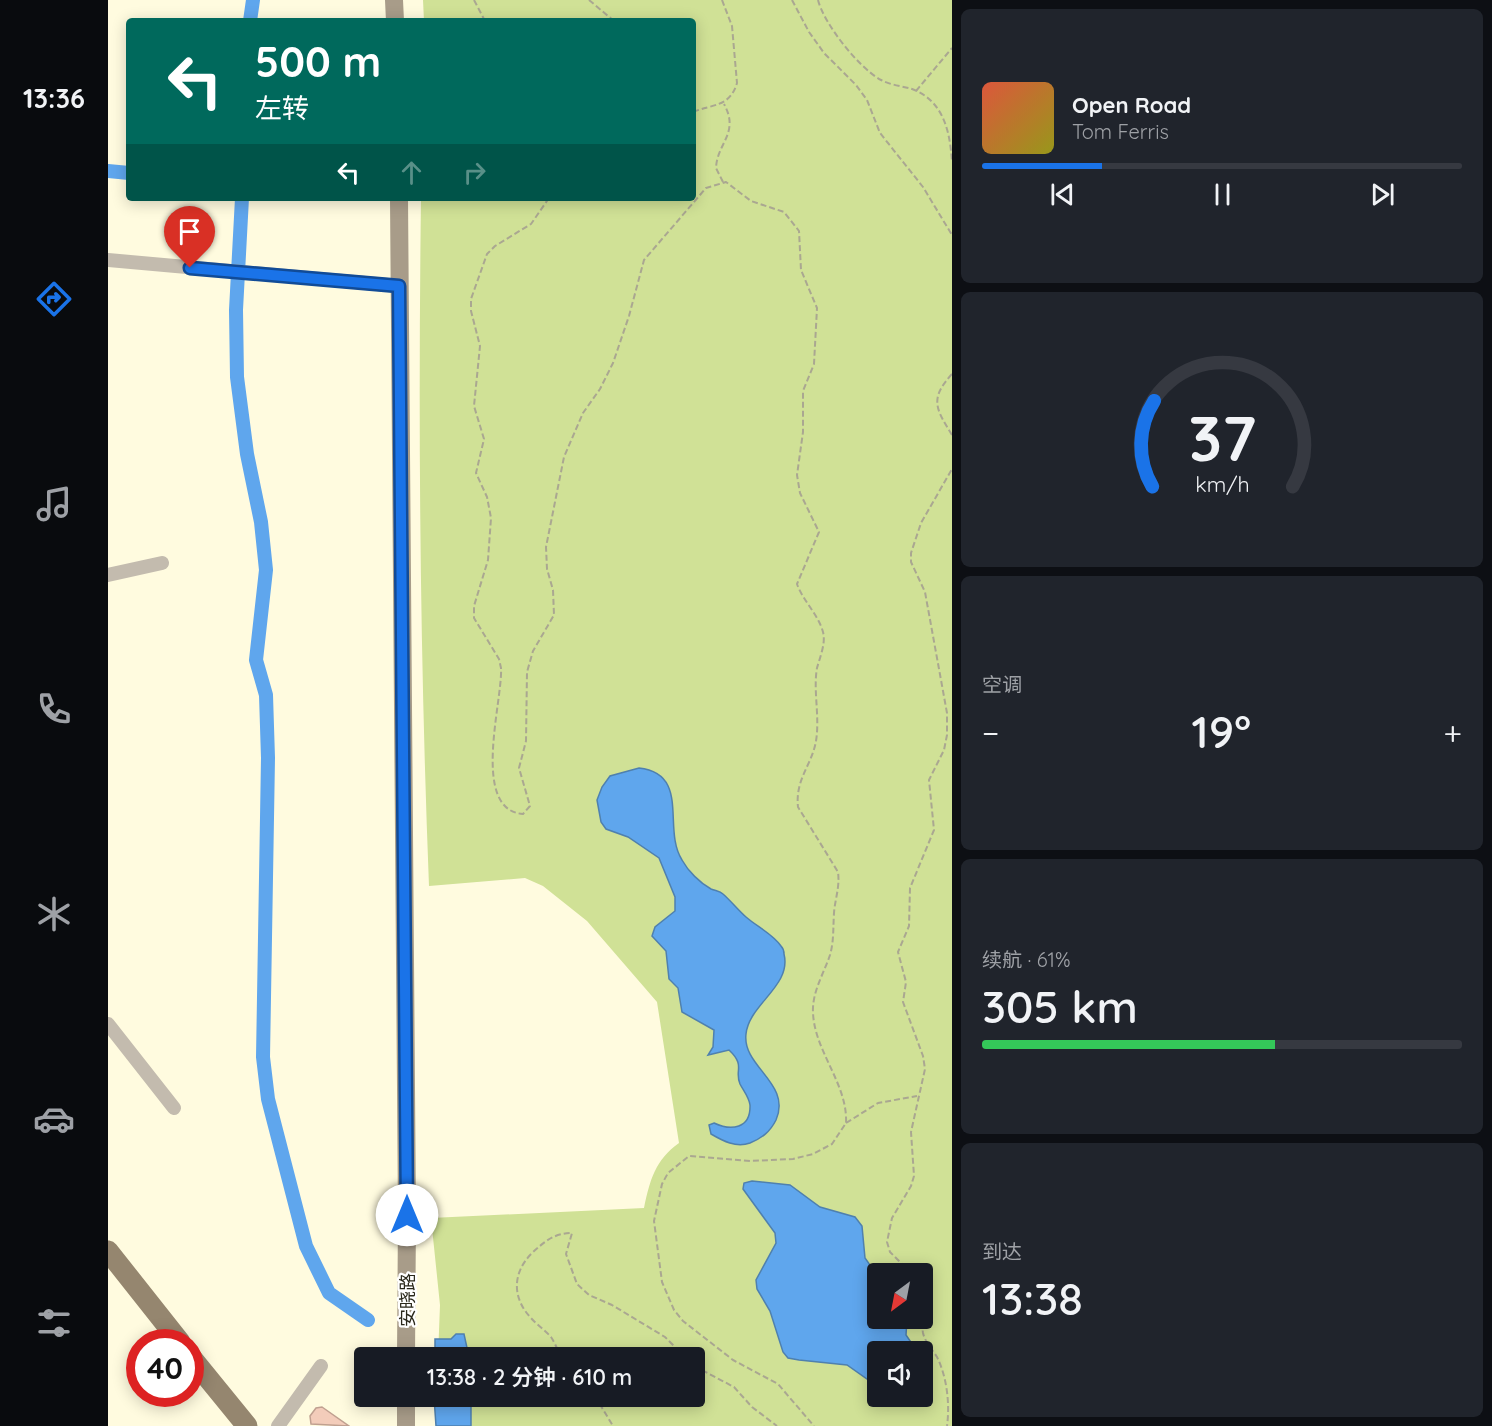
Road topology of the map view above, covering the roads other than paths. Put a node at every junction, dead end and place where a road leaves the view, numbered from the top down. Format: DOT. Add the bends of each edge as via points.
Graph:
graph roads {
  1 [pos="394,0"];
  2 [pos="394,18"];
  3 [pos="399,201"];
  4 [pos="108,260"];
  5 [pos="399,286"];
  6 [pos="162,563"];
  7 [pos="108,575"];
  8 [pos="108,1024"];
  9 [pos="174,1108"];
  10 [pos="108,1251"];
  11 [pos="108,1273"];
  12 [pos="153,1329"];
  13 [pos="170,1329"];
  14 [pos="406,1347"];
  15 [pos="321,1366"];
  16 [pos="204,1373"];
  17 [pos="204,1394"];
  18 [pos="406,1407"];
  19 [pos="230,1426"];
  20 [pos="247,1426"];
  21 [pos="278,1426"];
  22 [pos="406,1426"];
  1 -- 2 [label="street"];
  3 -- 5 [label="street, 安晓路"];
  4 -- 5 [label="street"];
  5 -- 14 [label="street, 安晓路"];
  6 -- 7 [label="street"];
  8 -- 9 [label="street"];
  10 -- 13 [label="main road"];
  11 -- 12 [label="main road"];
  15 -- 21 [label="street"];
  16 -- 20 [label="main road"];
  17 -- 19 [label="main road"];
  18 -- 22 [label="street"];
}
